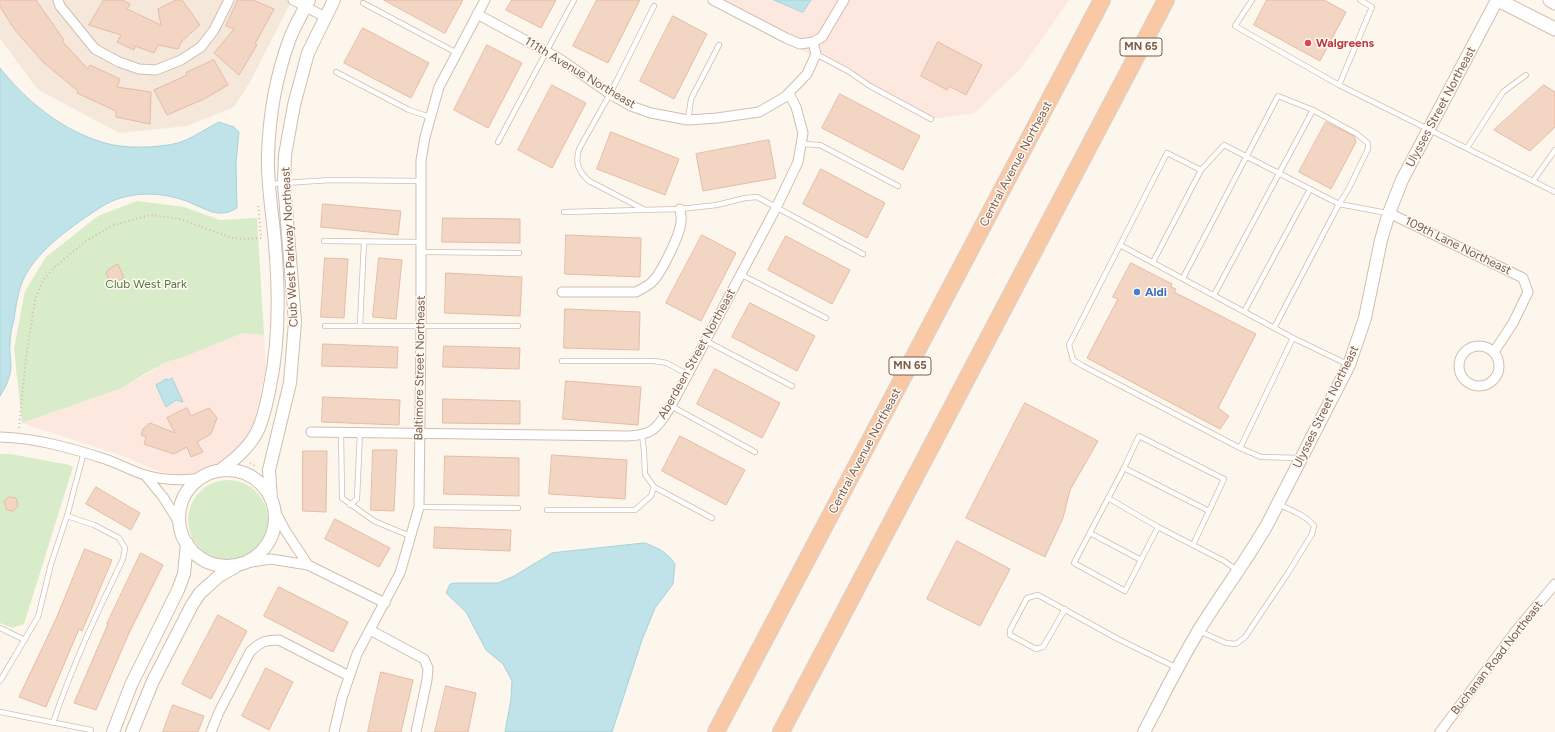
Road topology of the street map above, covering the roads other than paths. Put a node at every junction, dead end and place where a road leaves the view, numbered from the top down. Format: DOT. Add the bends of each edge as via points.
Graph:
graph roads {
  1 [pos="58,0"];
  2 [pos="229,0"];
  3 [pos="293,0"];
  4 [pos="334,0"];
  5 [pos="485,0"];
  6 [pos="574,0"];
  7 [pos="713,0"];
  8 [pos="844,0"];
  9 [pos="1102,0"];
  10 [pos="1166,0"];
  11 [pos="1252,0"];
  12 [pos="1360,0"];
  13 [pos="1498,0"];
  14 [pos="1550,0"];
  15 [pos="308,3"];
  16 [pos="362,3"];
  17 [pos="1555,3"];
  18 [pos="654,6"];
  19 [pos="477,14"];
  20 [pos="325,17"];
  21 [pos="1555,29"];
  22 [pos="813,42"];
  23 [pos="719,45"];
  24 [pos="547,52"];
  25 [pos="456,53"];
  26 [pos="816,54"];
  27 [pos="336,72"];
  28 [pos="1526,75"];
  29 [pos="1339,85"];
  30 [pos="610,94"];
  31 [pos="789,94"];
  32 [pos="1313,110"];
  33 [pos="430,117"];
  34 [pos="931,118"];
  35 [pos="688,120"];
  36 [pos="1428,129"];
  37 [pos="498,142"];
  38 [pos="802,144"];
  39 [pos="1467,148"];
  40 [pos="1555,150"];
  41 [pos="1247,157"];
  42 [pos="1201,170"];
  43 [pos="1278,172"];
  44 [pos="422,181"];
  45 [pos="1532,181"];
  46 [pos="284,183"];
  47 [pos="268,184"];
  48 [pos="898,186"];
  49 [pos="1310,188"];
  50 [pos="1555,192"];
  51 [pos="1339,204"];
  52 [pos="776,208"];
  53 [pos="680,209"];
  54 [pos="647,211"];
  55 [pos="564,212"];
  56 [pos="1389,213"];
  57 [pos="324,241"];
  58 [pos="364,242"];
  59 [pos="421,242"];
  60 [pos="1120,245"];
  61 [pos="422,252"];
  62 [pos="519,253"];
  63 [pos="863,254"];
  64 [pos="1153,262"];
  65 [pos="740,274"];
  66 [pos="1183,278"];
  67 [pos="562,292"];
  68 [pos="1214,295"];
  69 [pos="1244,312"];
  70 [pos="826,318"];
  71 [pos="360,325"];
  72 [pos="421,325"];
  73 [pos="325,326"];
  74 [pos="518,326"];
  75 [pos="1274,328"];
  76 [pos="1293,338"];
  77 [pos="706,341"];
  78 [pos="1494,352"];
  79 [pos="562,361"];
  80 [pos="1349,365"];
  81 [pos="688,374"];
  82 [pos="792,386"];
  83 [pos="671,406"];
  84 [pos="311,432"];
  85 [pos="341,432"];
  86 [pos="360,432"];
  87 [pos="420,433"];
  88 [pos="642,435"];
  89 [pos="0,437"];
  90 [pos="1240,448"];
  91 [pos="84,452"];
  92 [pos="755,452"];
  93 [pos="1302,458"];
  94 [pos="1124,468"];
  95 [pos="219,471"];
  96 [pos="145,475"];
  97 [pos="202,478"];
  98 [pos="654,487"];
  99 [pos="1108,498"];
  100 [pos="273,504"];
  101 [pos="1278,504"];
  102 [pos="350,505"];
  103 [pos="419,508"];
  104 [pos="518,508"];
  105 [pos="546,510"];
  106 [pos="1209,511"];
  107 [pos="67,516"];
  108 [pos="712,518"];
  109 [pos="180,524"];
  110 [pos="1158,527"];
  111 [pos="1090,533"];
  112 [pos="410,536"];
  113 [pos="186,543"];
  114 [pos="1193,545"];
  115 [pos="1141,560"];
  116 [pos="242,564"];
  117 [pos="308,565"];
  118 [pos="1238,571"];
  119 [pos="1555,584"];
  120 [pos="385,603"];
  121 [pos="1065,609"];
  122 [pos="0,628"];
  123 [pos="370,630"];
  124 [pos="1198,630"];
  125 [pos="25,640"];
  126 [pos="1177,668"];
  127 [pos="349,676"];
  128 [pos="0,681"];
  129 [pos="0,712"];
  130 [pos="54,723"];
  131 [pos="91,730"];
  132 [pos="113,732"];
  133 [pos="132,732"];
  134 [pos="211,732"];
  135 [pos="334,732"];
  136 [pos="416,732"];
  137 [pos="716,732"];
  138 [pos="781,732"];
  139 [pos="1144,732"];
  140 [pos="1440,732"];
  1 -- 2 [label="street" via="60,6 95,49 139,69 156,70 181,60 201,47 214,30"];
  3 -- 15 [label="street"];
  4 -- 20 [label="street, Club West Parkway Northeast"];
  5 -- 19 [label="street, Baltimore Street Northeast"];
  6 -- 24 [label="lane"];
  7 -- 22 [label="street" via="800,44"];
  8 -- 22 [label="street" via="822,37"];
  9 -- 137 [label="highway, Central Avenue Northeast / MN 65"];
  10 -- 138 [label="highway, MN 65"];
  11 -- 29 [label="lane" via="1235,26"];
  12 -- 29 [label="lane" via="1372,7"];
  13 -- 21 [label="main road"];
  13 -- 36 [label="street, Ulysses Street Northeast"];
  14 -- 17 [label="main road"];
  15 -- 20 [label="street"];
  15 -- 47 [label="street, Club West Parkway Northeast" via="291,36 273,99"];
  16 -- 25 [label="lane"];
  18 -- 30 [label="lane"];
  19 -- 24 [label="street, 111th Avenue Northeast"];
  19 -- 25 [label="street, Baltimore Street Northeast"];
  20 -- 46 [label="street, Club West Parkway Northeast" via="308,53 294,105 284,155"];
  22 -- 26 [label="street"];
  23 -- 35 [label="lane" via="691,100"];
  24 -- 30 [label="street, 111th Avenue Northeast"];
  24 -- 37 [label="lane"];
  25 -- 33 [label="street, Baltimore Street Northeast" via="438,87"];
  26 -- 31 [label="street" via="807,74"];
  26 -- 34 [label="lane"];
  27 -- 33 [label="lane" via="409,110"];
  28 -- 39 [label="lane" via="1503,92"];
  29 -- 36 [label="lane"];
  30 -- 35 [label="street, 111th Avenue Northeast" via="631,106 651,113"];
  30 -- 54 [label="lane" via="579,149 577,166 589,181"];
  31 -- 35 [label="street, 111th Avenue Northeast" via="759,112"];
  31 -- 38 [label="street, Aberdeen Street Northeast" via="800,121"];
  32 -- 41 [label="lane" via="1278,96"];
  32 -- 43 [label="lane"];
  32 -- 51 [label="lane" via="1351,130 1368,143 1368,149"];
  33 -- 44 [label="street, Baltimore Street Northeast" via="421,160"];
  36 -- 39 [label="lane"];
  36 -- 56 [label="street, Ulysses Street Northeast" via="1402,180"];
  38 -- 48 [label="lane" via="820,145"];
  38 -- 52 [label="street, Aberdeen Street Northeast" via="796,168"];
  39 -- 45 [label="lane"];
  40 -- 45 [label="lane"];
  41 -- 42 [label="lane" via="1224,145"];
  41 -- 43 [label="lane"];
  41 -- 66 [label="lane"];
  42 -- 60 [label="lane" via="1167,153"];
  42 -- 64 [label="lane"];
  43 -- 49 [label="lane"];
  43 -- 68 [label="lane"];
  44 -- 46 [label="lane" via="330,180"];
  44 -- 59 [label="street, Baltimore Street Northeast"];
  45 -- 50 [label="lane"];
  46 -- 47 [label="lane"];
  46 -- 100 [label="street, Club West Parkway Northeast" via="295,322 290,383 269,470"];
  47 -- 95 [label="street, Club West Parkway Northeast" via="278,300 273,371 268,398 257,432 240,455"];
  49 -- 51 [label="lane"];
  49 -- 69 [label="lane"];
  51 -- 56 [label="lane"];
  51 -- 75 [label="lane"];
  52 -- 53 [label="lane" via="757,198"];
  52 -- 63 [label="lane"];
  52 -- 65 [label="street, Aberdeen Street Northeast"];
  53 -- 54 [label="lane"];
  53 -- 67 [label="street" via="681,222 664,264 654,280 645,287 636,292 622,293"];
  54 -- 55 [label="lane"];
  56 -- 78 [label="street, 109th Lane Northeast" via="1523,278 1528,292 1513,323"];
  56 -- 80 [label="street, Ulysses Street Northeast" via="1365,318"];
  57 -- 58 [label="lane"];
  58 -- 59 [label="lane"];
  58 -- 71 [label="lane"];
  59 -- 61 [label="street, Baltimore Street Northeast"];
  60 -- 64 [label="lane"];
  60 -- 90 [label="lane" via="1069,345 1073,360"];
  61 -- 62 [label="lane"];
  61 -- 72 [label="street, Baltimore Street Northeast"];
  64 -- 66 [label="lane"];
  65 -- 70 [label="lane"];
  65 -- 77 [label="street, Aberdeen Street Northeast"];
  66 -- 68 [label="lane"];
  68 -- 69 [label="lane"];
  69 -- 75 [label="lane"];
  71 -- 72 [label="lane"];
  71 -- 73 [label="lane"];
  72 -- 74 [label="lane"];
  72 -- 87 [label="street, Baltimore Street Northeast"];
  75 -- 76 [label="lane"];
  76 -- 80 [label="lane"];
  76 -- 90 [label="lane"];
  77 -- 81 [label="street, Aberdeen Street Northeast"];
  77 -- 82 [label="lane"];
  78 -- 78 [label="street" via="1481,346 1468,349 1460,360 1460,374 1475,386 1493,381 1499,370"];
  79 -- 81 [label="lane" via="667,363"];
  80 -- 93 [label="street, Ulysses Street Northeast"];
  81 -- 83 [label="street, Aberdeen Street Northeast"];
  83 -- 88 [label="street, Aberdeen Street Northeast" via="662,420"];
  83 -- 92 [label="lane"];
  84 -- 85 [label="street"];
  85 -- 86 [label="street"];
  85 -- 102 [label="lane" via="342,498"];
  86 -- 87 [label="street"];
  86 -- 102 [label="lane" via="358,499"];
  87 -- 88 [label="street"];
  87 -- 103 [label="street, Baltimore Street Northeast"];
  88 -- 98 [label="lane" via="645,474"];
  89 -- 91 [label="street" via="46,442"];
  90 -- 93 [label="lane" via="1261,457"];
  91 -- 96 [label="street"];
  91 -- 107 [label="lane"];
  93 -- 101 [label="street, Ulysses Street Northeast"];
  94 -- 99 [label="lane"];
  94 -- 106 [label="lane"];
  94 -- 106 [label="lane" via="1139,436 1224,479"];
  95 -- 97 [label="street"];
  95 -- 100 [label="street" via="238,472 255,480 265,488"];
  96 -- 97 [label="street" via="186,480"];
  96 -- 109 [label="street" via="164,497"];
  97 -- 109 [label="street" via="192,486 184,498"];
  98 -- 105 [label="lane" via="651,496 635,510"];
  98 -- 108 [label="lane"];
  99 -- 110 [label="lane"];
  99 -- 111 [label="lane"];
  100 -- 116 [label="street" via="275,526 270,541 259,554"];
  100 -- 117 [label="street" via="285,530"];
  101 -- 118 [label="street, Ulysses Street Northeast"];
  101 -- 124 [label="lane" via="1304,517 1314,526 1312,534 1288,573 1245,637 1236,644 1226,643"];
  102 -- 112 [label="lane" via="374,521"];
  103 -- 104 [label="lane"];
  103 -- 112 [label="street, Baltimore Street Northeast"];
  106 -- 114 [label="lane"];
  107 -- 125 [label="lane" via="51,564 38,617"];
  107 -- 130 [label="lane" via="94,525 119,538 125,548 123,559 64,690"];
  109 -- 113 [label="street"];
  110 -- 114 [label="lane"];
  110 -- 115 [label="lane"];
  111 -- 115 [label="lane"];
  111 -- 115 [label="lane" via="1074,563 1125,591"];
  112 -- 120 [label="street, Baltimore Street Northeast" via="400,574"];
  113 -- 116 [label="street" via="199,556 215,565"];
  113 -- 132 [label="street" via="184,574 178,590 131,685"];
  114 -- 118 [label="lane"];
  116 -- 117 [label="street" via="271,559"];
  116 -- 133 [label="street" via="219,576 200,593 192,605 150,687"];
  117 -- 120 [label="street"];
  118 -- 124 [label="street, Ulysses Street Northeast"];
  119 -- 140 [label="street, Buchanan Road Northeast" via="1515,632"];
  120 -- 123 [label="street, Baltimore Street Northeast"];
  121 -- 121 [label="lane" via="1038,595 1030,596 1010,630 1010,635 1036,649 1043,647"];
  121 -- 126 [label="lane"];
  122 -- 125 [label="lane"];
  123 -- 127 [label="street, Baltimore Street Northeast"];
  123 -- 136 [label="street" via="424,659 428,668 427,680"];
  124 -- 126 [label="street, Ulysses Street Northeast"];
  125 -- 128 [label="lane"];
  126 -- 139 [label="street, Ulysses Street Northeast"];
  127 -- 134 [label="street" via="279,640 268,640 258,644 250,652 218,712"];
  127 -- 135 [label="street, Baltimore Street Northeast"];
  129 -- 130 [label="lane"];
  130 -- 131 [label="lane"];
}
